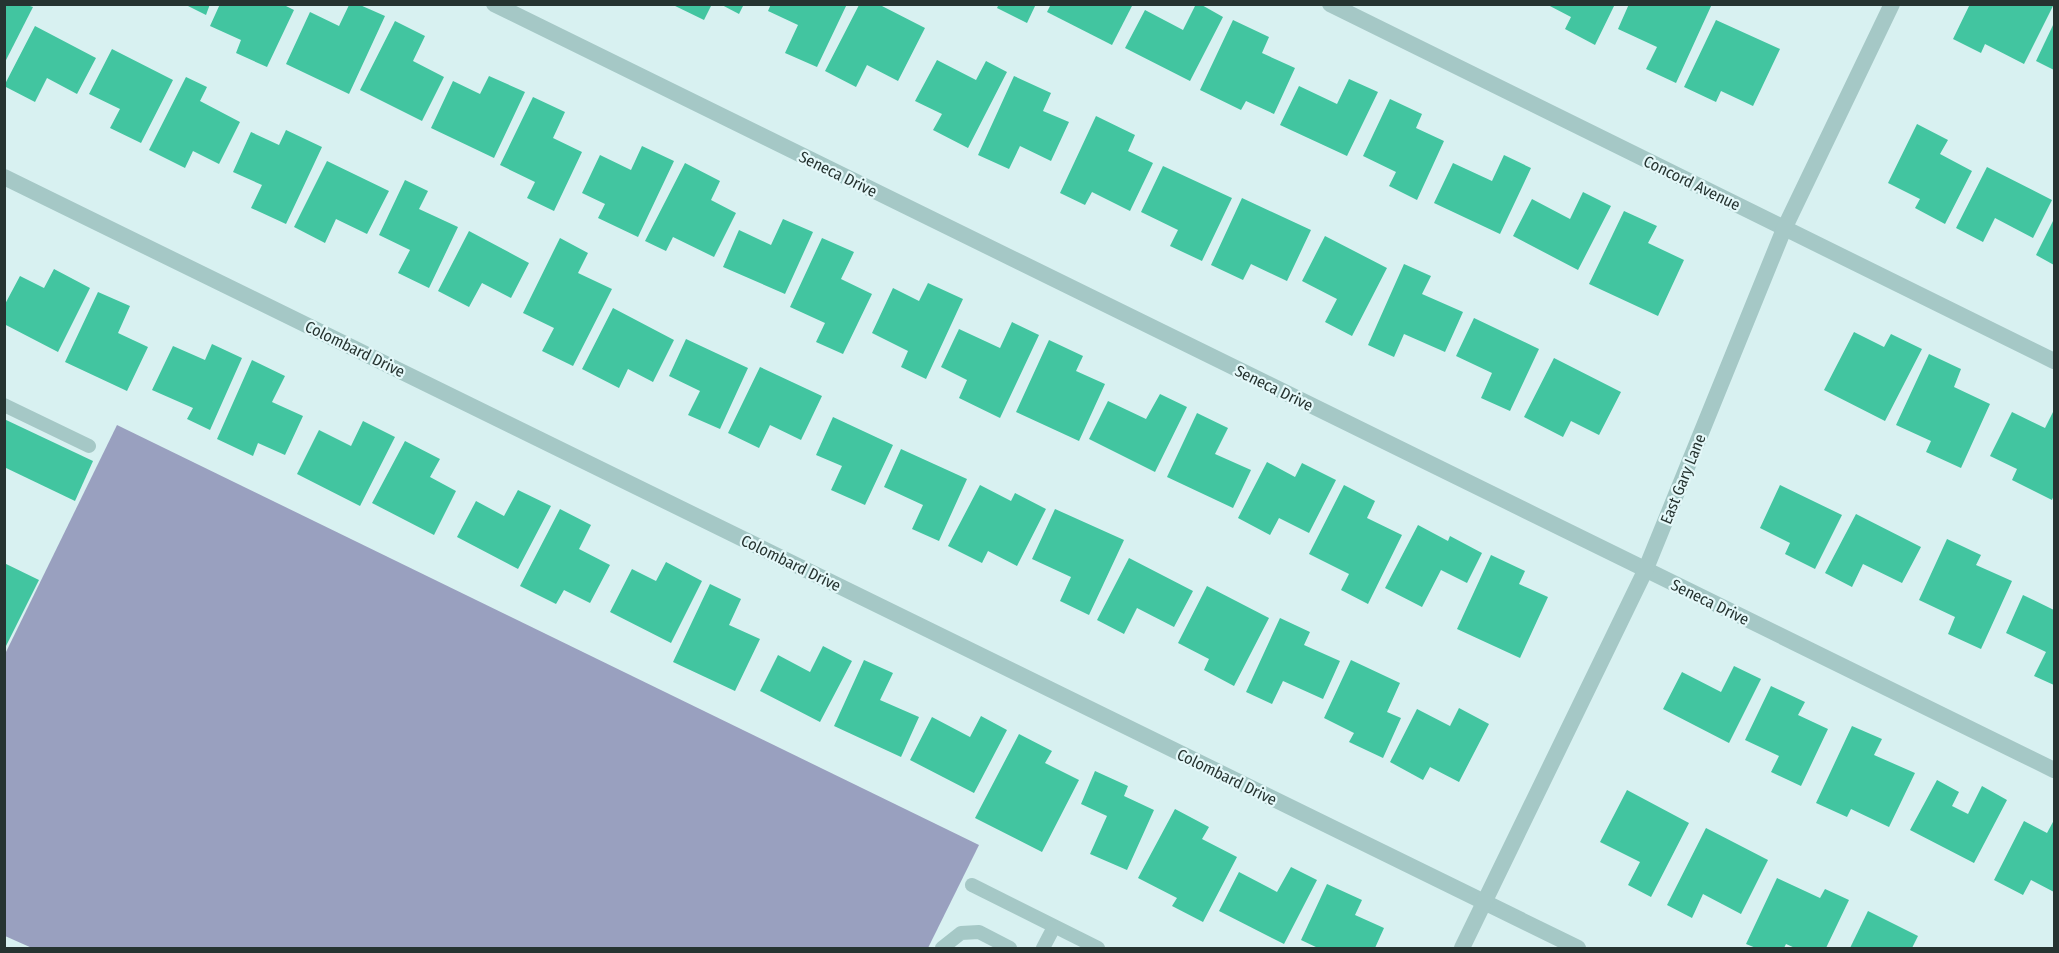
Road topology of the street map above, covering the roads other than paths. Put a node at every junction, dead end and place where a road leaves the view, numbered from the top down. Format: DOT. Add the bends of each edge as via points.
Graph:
graph roads {
  1 [pos="1330,4"];
  2 [pos="1893,4"];
  3 [pos="500,6"];
  4 [pos="4,177"];
  5 [pos="1784,229"];
  6 [pos="2055,361"];
  7 [pos="4,405"];
  8 [pos="89,446"];
  9 [pos="1645,571"];
  10 [pos="2055,770"];
  11 [pos="972,885"];
  12 [pos="1484,902"];
  13 [pos="1054,927"];
  14 [pos="942,948"];
  15 [pos="1010,948"];
  16 [pos="1043,948"];
  17 [pos="1098,948"];
  18 [pos="1462,948"];
  19 [pos="1578,948"];
  1 -- 5 [label="street, Concord Avenue"];
  2 -- 5 [label="street, East Gary Lane"];
  3 -- 9 [label="street, Seneca Drive"];
  4 -- 12 [label="street, Colombard Drive"];
  5 -- 6 [label="street, Concord Avenue"];
  5 -- 9 [label="street, East Gary Lane"];
  7 -- 8 [label="lane"];
  9 -- 10 [label="street, Seneca Drive"];
  9 -- 12 [label="street, East Gary Lane"];
  11 -- 13 [label="lane"];
  12 -- 18 [label="street, East Gary Lane"];
  12 -- 19 [label="street, Colombard Drive"];
  13 -- 16 [label="lane"];
  13 -- 17 [label="lane"];
  14 -- 15 [label="lane" via="961,933 979,932"];
}
